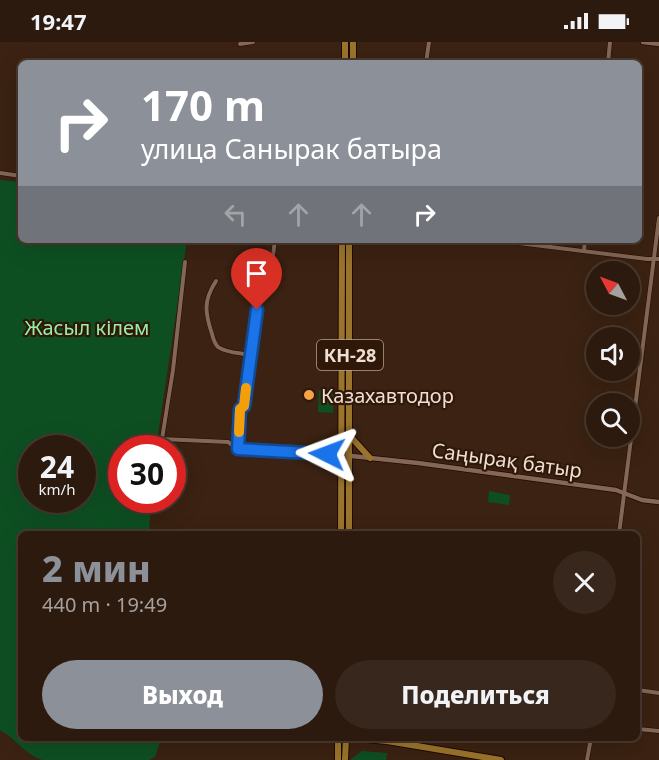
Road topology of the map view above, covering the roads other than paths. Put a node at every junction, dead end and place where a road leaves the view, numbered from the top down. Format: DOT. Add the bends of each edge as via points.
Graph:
graph roads {
  1 [pos="254,42"];
  2 [pos="345,42"];
  3 [pos="353,42"];
  4 [pos="429,42"];
  5 [pos="610,42"];
  6 [pos="643,42"];
  7 [pos="240,44"];
  8 [pos="659,44"];
  9 [pos="345,60"];
  10 [pos="353,60"];
  11 [pos="426,60"];
  12 [pos="608,60"];
  13 [pos="0,173"];
  14 [pos="18,176"];
  15 [pos="659,218"];
  16 [pos="275,243"];
  17 [pos="342,243"];
  18 [pos="349,243"];
  19 [pos="519,243"];
  20 [pos="585,243"];
  21 [pos="584,251"];
  22 [pos="657,259"];
  23 [pos="185,262"];
  24 [pos="256,268"];
  25 [pos="271,271"];
  26 [pos="216,281"];
  27 [pos="250,354"];
  28 [pos="350,436"];
  29 [pos="238,449"];
  30 [pos="346,455"];
  31 [pos="370,458"];
  32 [pos="624,493"];
  33 [pos="659,502"];
  34 [pos="341,531"];
  35 [pos="349,531"];
  36 [pos="619,531"];
  37 [pos="640,690"];
  38 [pos="659,693"];
  39 [pos="640,729"];
  40 [pos="659,731"];
  41 [pos="338,741"];
  42 [pos="345,741"];
  43 [pos="375,741"];
  44 [pos="590,741"];
  45 [pos="338,760"];
  46 [pos="345,760"];
  47 [pos="501,760"];
  48 [pos="587,760"];
  1 -- 7 [label="street"];
  2 -- 9 [label="main road"];
  3 -- 10 [label="main road"];
  4 -- 11 [label="street"];
  5 -- 12 [label="street"];
  6 -- 8 [label="street"];
  13 -- 14 [label="street"];
  15 -- 22 [label="street"];
  16 -- 25 [label="street"];
  17 -- 30 [label="main road, КН-28"];
  18 -- 28 [label="main road, КН-28"];
  19 -- 21 [label="street"];
  20 -- 21 [label="street"];
  21 -- 22 [label="street"];
  22 -- 32 [label="street"];
  23 -- 29 [label="street" via="162,439 228,442"];
  24 -- 25 [label="street"];
  25 -- 27 [label="street" via="258,295"];
  26 -- 27 [label="street" via="207,299 206,312 214,341 219,348"];
  27 -- 29 [label="street" via="244,406 240,409"];
  28 -- 30 [label="main road, КН-28"];
  28 -- 31 [label="main road"];
  29 -- 30 [label="street"];
  30 -- 31 [label="street, Саңырақ батыр"];
  30 -- 34 [label="main road, КН-28"];
  30 -- 35 [label="main road, КН-28"];
  31 -- 32 [label="street, Саңырақ батыр"];
  32 -- 33 [label="street, Саңырақ батыр"];
  32 -- 36 [label="street"];
  37 -- 38 [label="street"];
  39 -- 40 [label="street"];
  41 -- 45 [label="main road"];
  42 -- 46 [label="main road"];
  43 -- 47 [label="main road"];
  44 -- 48 [label="street"];
}
